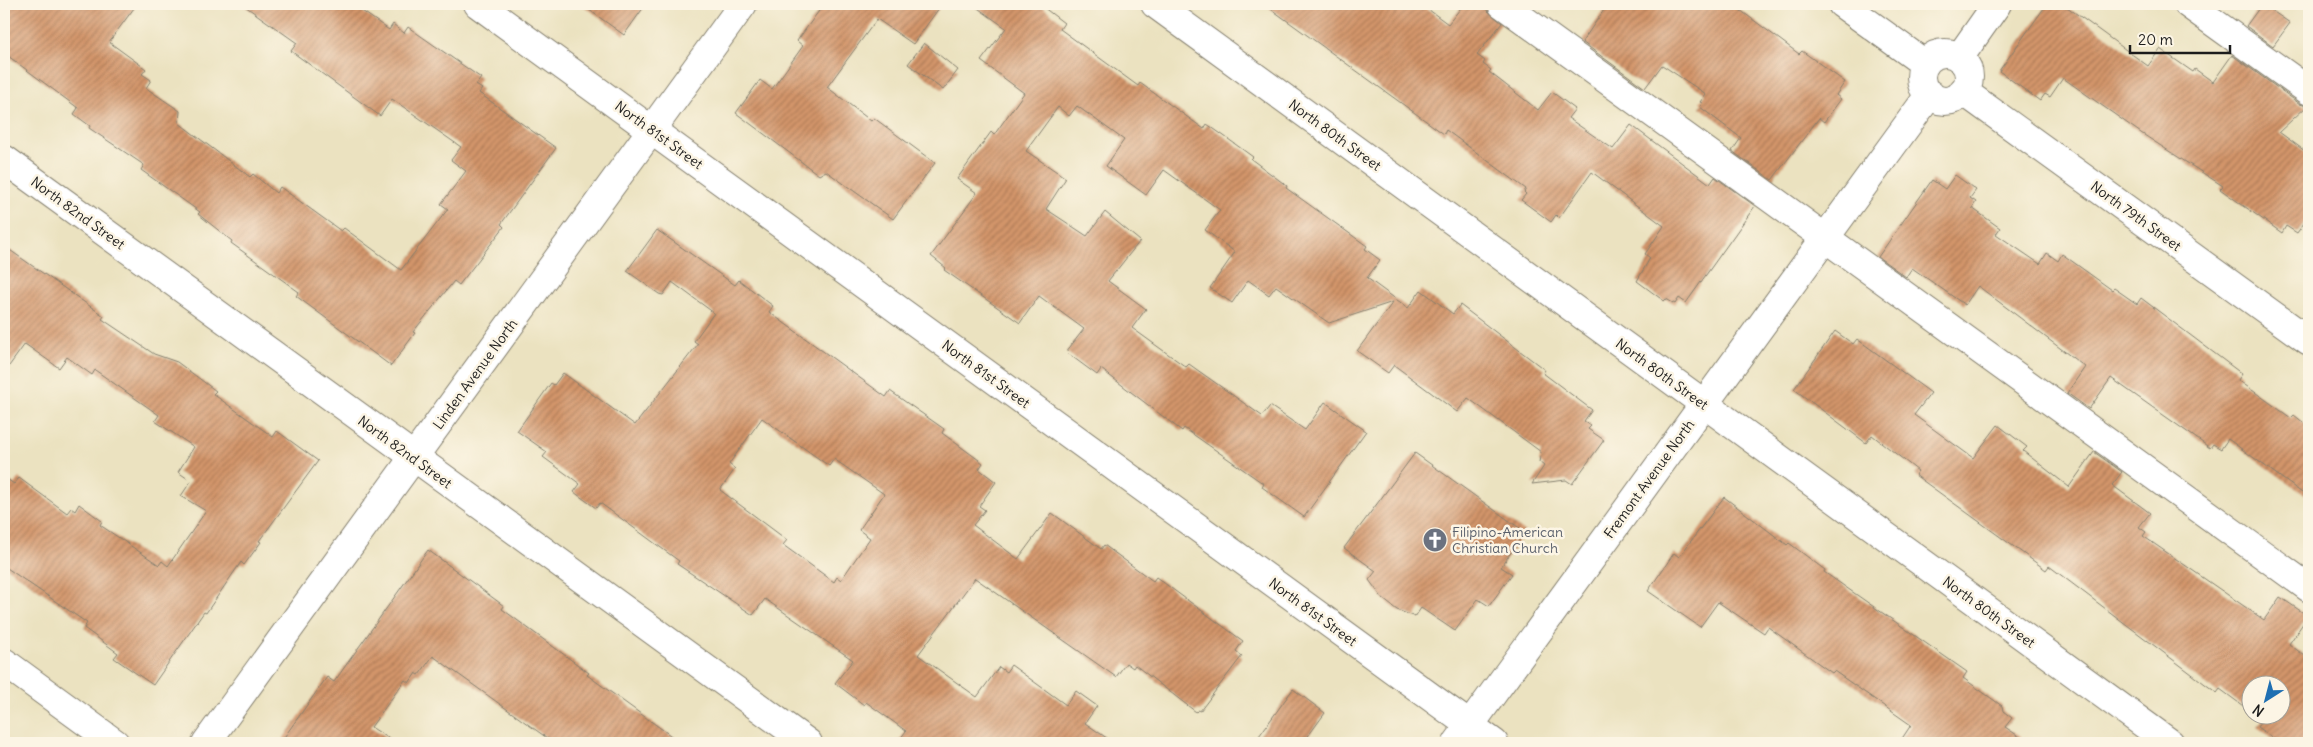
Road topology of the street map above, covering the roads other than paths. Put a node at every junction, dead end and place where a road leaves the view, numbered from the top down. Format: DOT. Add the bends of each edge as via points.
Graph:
graph roads {
  1 [pos="478,4"];
  2 [pos="743,4"];
  3 [pos="1155,4"];
  4 [pos="1502,4"];
  5 [pos="1842,4"];
  6 [pos="1997,4"];
  7 [pos="2188,4"];
  8 [pos="1959,58"];
  9 [pos="1926,64"];
  10 [pos="1964,91"];
  11 [pos="2309,91"];
  12 [pos="1930,94"];
  13 [pos="651,130"];
  14 [pos="4,160"];
  15 [pos="1824,239"];
  16 [pos="2309,341"];
  17 [pos="1703,404"];
  18 [pos="414,458"];
  19 [pos="2309,588"];
  20 [pos="4,662"];
  21 [pos="1464,735"];
  22 [pos="115,743"];
  23 [pos="206,743"];
  24 [pos="808,743"];
  25 [pos="1494,743"];
  26 [pos="2170,743"];
  1 -- 13 [label="street, North 81st Street"];
  2 -- 13 [label="street, Linden Avenue North"];
  3 -- 17 [label="street, North 80th Street"];
  4 -- 15 [label="street"];
  5 -- 9 [label="street"];
  6 -- 8 [label="street"];
  7 -- 11 [label="street"];
  8 -- 9 [label="street" via="1941,53"];
  8 -- 10 [label="street" via="1969,74"];
  9 -- 12 [label="street" via="1921,75"];
  10 -- 12 [label="street" via="1946,100"];
  10 -- 16 [label="street, North 79th Street"];
  12 -- 15 [label="street, Fremont Avenue North"];
  13 -- 18 [label="street, Linden Avenue North"];
  13 -- 21 [label="street, North 81st Street"];
  14 -- 18 [label="street, North 82nd Street"];
  15 -- 17 [label="street, Fremont Avenue North"];
  15 -- 19 [label="street"];
  17 -- 21 [label="street, Fremont Avenue North"];
  17 -- 26 [label="street, North 80th Street"];
  18 -- 23 [label="street, Linden Avenue North"];
  18 -- 24 [label="street, North 82nd Street"];
  20 -- 22 [label="street"];
  21 -- 25 [label="street, North 81st Street"];
}
